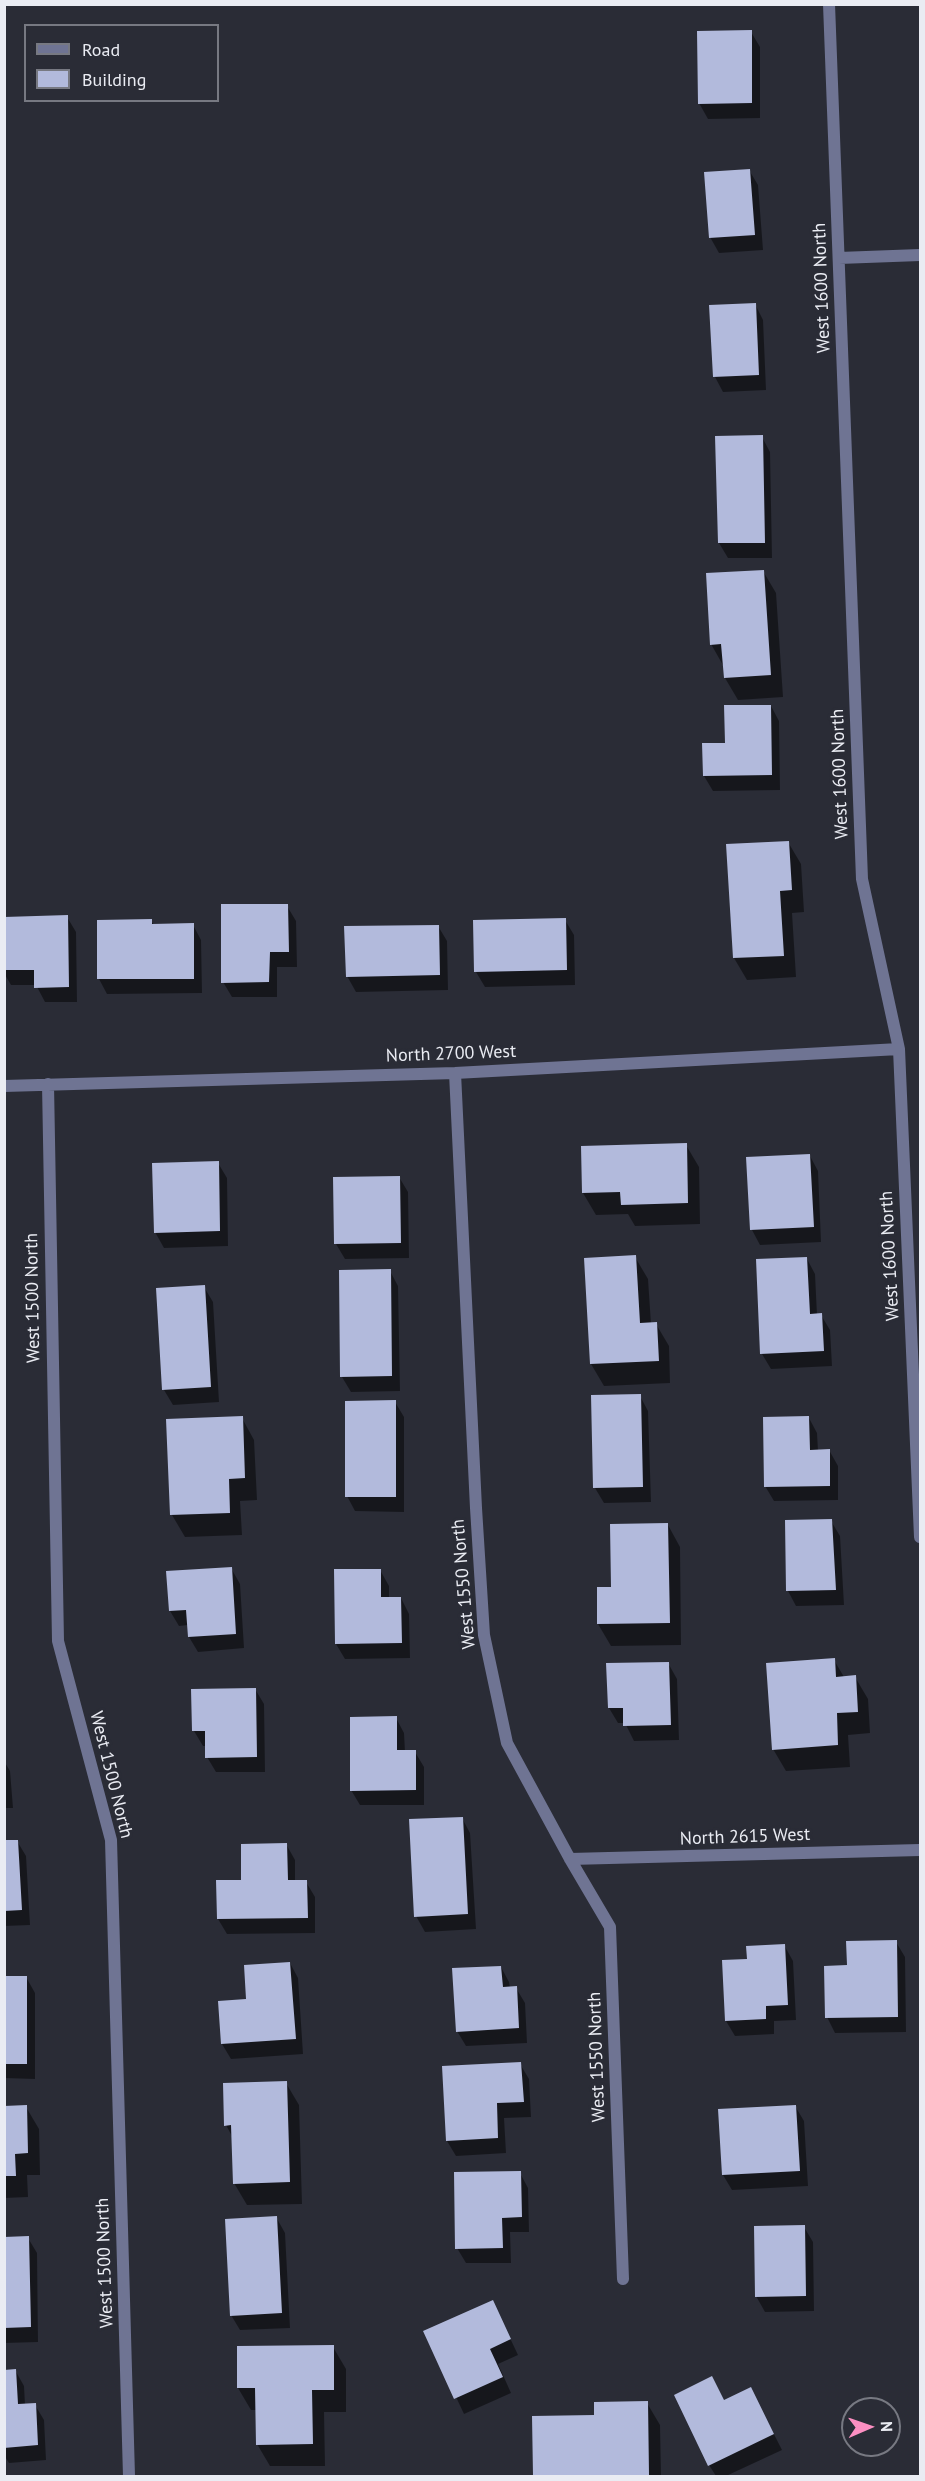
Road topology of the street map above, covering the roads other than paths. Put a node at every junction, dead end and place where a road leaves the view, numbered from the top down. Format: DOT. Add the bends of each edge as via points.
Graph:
graph roads {
  1 [pos="829,4"];
  2 [pos="921,255"];
  3 [pos="839,258"];
  4 [pos="899,1049"];
  5 [pos="455,1073"];
  6 [pos="48,1084"];
  7 [pos="4,1086"];
  8 [pos="915,1291"];
  9 [pos="921,1537"];
  10 [pos="921,1850"];
  11 [pos="570,1859"];
  12 [pos="623,2279"];
  13 [pos="129,2476"];
  1 -- 3 [label="street, West 1600 North"];
  2 -- 3 [label="street"];
  3 -- 4 [label="street, West 1600 North" via="862,879"];
  4 -- 5 [label="street, North 2700 West"];
  4 -- 8 [label="street, West 1600 North"];
  5 -- 6 [label="street, North 2700 West"];
  5 -- 11 [label="street, West 1550 North" via="484,1635 507,1743"];
  6 -- 7 [label="street, North 2700 West"];
  6 -- 13 [label="street, West 1500 North" via="58,1641 111,1840"];
  8 -- 9 [label="street, West 1600 North"];
  10 -- 11 [label="street, North 2615 West"];
  11 -- 12 [label="street, West 1550 North" via="610,1927"];
}
